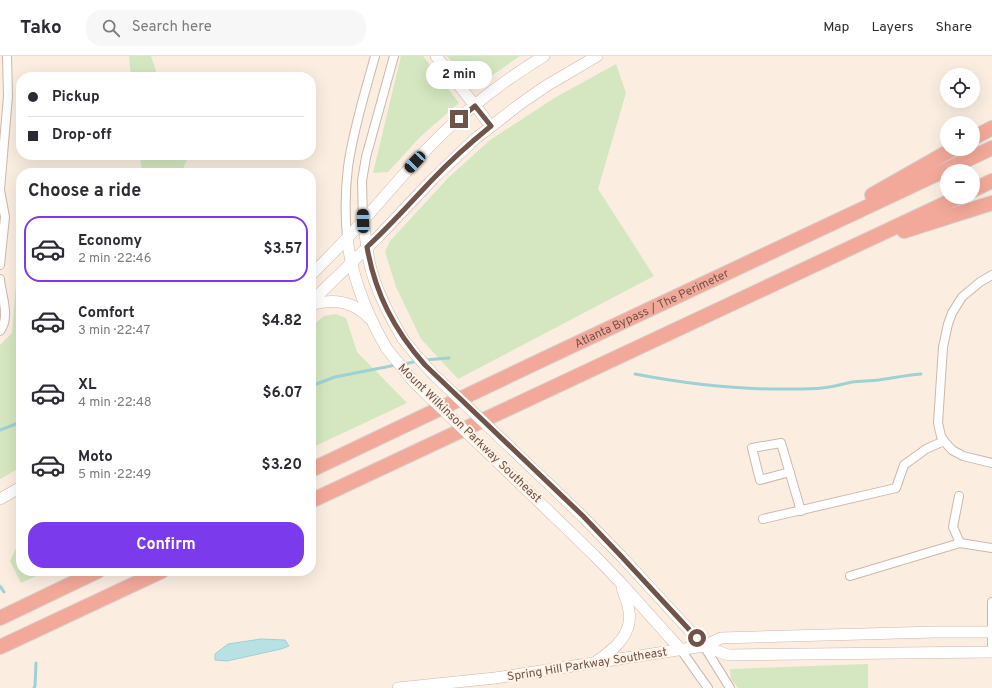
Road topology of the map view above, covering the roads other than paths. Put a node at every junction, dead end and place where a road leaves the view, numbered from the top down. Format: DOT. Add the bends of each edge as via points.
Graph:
graph roads {
  1 [pos="7,56"];
  2 [pos="374,56"];
  3 [pos="394,56"];
  4 [pos="436,56"];
  5 [pos="544,56"];
  6 [pos="597,56"];
  7 [pos="475,106"];
  8 [pos="491,126"];
  9 [pos="992,128"];
  10 [pos="980,134"];
  11 [pos="992,148"];
  12 [pos="941,156"];
  13 [pos="992,181"];
  14 [pos="980,187"];
  15 [pos="992,203"];
  16 [pos="944,204"];
  17 [pos="363,221"];
  18 [pos="347,238"];
  19 [pos="367,247"];
  20 [pos="852,247"];
  21 [pos="780,248"];
  22 [pos="351,263"];
  23 [pos="0,265"];
  24 [pos="316,270"];
  25 [pos="992,275"];
  26 [pos="0,278"];
  27 [pos="316,297"];
  28 [pos="316,304"];
  29 [pos="373,324"];
  30 [pos="0,331"];
  31 [pos="944,441"];
  32 [pos="992,462"];
  33 [pos="316,468"];
  34 [pos="790,472"];
  35 [pos="16,490"];
  36 [pos="959,496"];
  37 [pos="0,499"];
  38 [pos="316,499"];
  39 [pos="801,510"];
  40 [pos="763,519"];
  41 [pos="960,543"];
  42 [pos="992,548"];
  43 [pos="88,576"];
  44 [pos="151,576"];
  45 [pos="850,576"];
  46 [pos="620,582"];
  47 [pos="992,602"];
  48 [pos="0,618"];
  49 [pos="992,632"];
  50 [pos="704,646"];
  51 [pos="0,647"];
  52 [pos="681,650"];
  53 [pos="992,652"];
  54 [pos="595,663"];
  55 [pos="398,688"];
  56 [pos="708,688"];
  57 [pos="730,688"];
  1 -- 23 [label="street" via="8,96 0,190 5,217"];
  2 -- 18 [label="street, Mount Wilkinson Parkway Southeast" via="348,168"];
  3 -- 17 [label="street, Mount Wilkinson Parkway Southeast" via="366,157 362,181"];
  4 -- 7 [label="street"];
  5 -- 7 [label="street"];
  6 -- 8 [label="street" via="546,86"];
  7 -- 8 [label="street"];
  7 -- 17 [label="street" via="444,132"];
  8 -- 19 [label="street" via="433,179"];
  9 -- 10 [label="highway"];
  11 -- 21 [label="highway, Atlanta Bypass / The Perimeter"];
  12 -- 21 [label="highway"];
  13 -- 14 [label="highway"];
  15 -- 20 [label="highway"];
  16 -- 20 [label="highway"];
  17 -- 18 [label="street"];
  17 -- 19 [label="street, Mount Wilkinson Parkway Southeast"];
  18 -- 22 [label="street, Mount Wilkinson Parkway Southeast"];
  18 -- 24 [label="street"];
  19 -- 22 [label="street"];
  19 -- 50 [label="street, Mount Wilkinson Parkway Southeast, bridge" via="381,296 403,339 417,356 583,516"];
  20 -- 38 [label="highway"];
  21 -- 33 [label="highway, Atlanta Bypass / The Perimeter"];
  22 -- 27 [label="street"];
  22 -- 29 [label="street, Mount Wilkinson Parkway Southeast"];
  25 -- 31 [label="street" via="962,297 948,324 943,347 938,423"];
  26 -- 30 [label="street" via="5,306 3,327"];
  28 -- 29 [label="street" via="350,304 364,313"];
  29 -- 46 [label="street, Mount Wilkinson Parkway Southeast, bridge" via="387,349 419,387 579,539"];
  31 -- 32 [label="street" via="958,454"];
  31 -- 39 [label="street" via="926,449 904,465 896,488"];
  34 -- 34 [label="street" via="760,480 752,448 782,443"];
  34 -- 39 [label="street"];
  35 -- 37 [label="street"];
  36 -- 41 [label="street" via="954,527"];
  39 -- 40 [label="street"];
  41 -- 42 [label="street"];
  41 -- 45 [label="street"];
  43 -- 48 [label="highway"];
  44 -- 51 [label="highway"];
  46 -- 52 [label="street, Mount Wilkinson Parkway Southeast"];
  46 -- 54 [label="street" via="629,610 629,623 618,643"];
  47 -- 49 [label="street"];
  49 -- 50 [label="street, Spring Hill Parkway Southeast" via="721,638"];
  49 -- 53 [label="street"];
  50 -- 52 [label="street, Spring Hill Parkway Southeast"];
  50 -- 53 [label="street, Spring Hill Parkway Southeast" via="728,654"];
  50 -- 57 [label="street"];
  52 -- 54 [label="street, Spring Hill Parkway Southeast"];
  52 -- 56 [label="street"];
  54 -- 55 [label="street, Spring Hill Parkway Southeast" via="495,678"];
}
